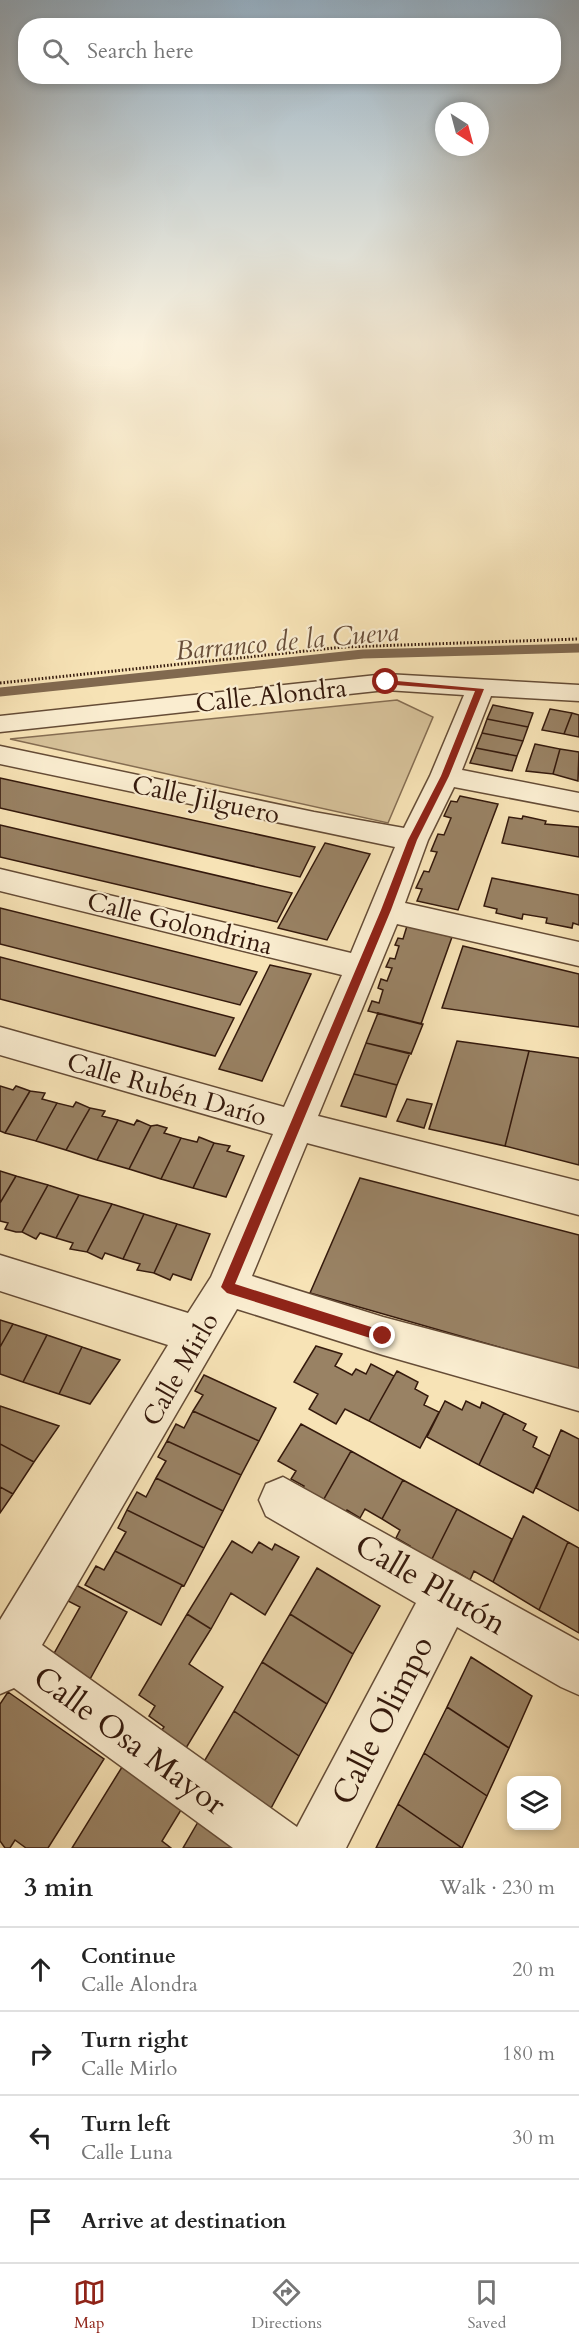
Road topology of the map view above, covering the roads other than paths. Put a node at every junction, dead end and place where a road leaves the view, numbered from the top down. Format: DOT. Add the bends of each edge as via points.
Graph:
graph roads {
  1 [pos="480,689"];
  2 [pos="579,693"];
  3 [pos="0,724"];
  4 [pos="0,754"];
  5 [pos="445,776"];
  6 [pos="579,802"];
  7 [pos="413,840"];
  8 [pos="0,880"];
  9 [pos="386,910"];
  10 [pos="579,954"];
  11 [pos="360,967"];
  12 [pos="0,1041"];
  13 [pos="295,1125"];
  14 [pos="579,1198"];
  15 [pos="0,1273"];
  16 [pos="227,1287"];
  17 [pos="200,1336"];
  18 [pos="579,1390"];
  19 [pos="283,1500"];
  20 [pos="448,1593"];
  21 [pos="5,1661"];
  22 [pos="579,1669"];
  23 [pos="279,1848"];
  24 [pos="316,1848"];
  1 -- 2 [label="street, Calle Alondra"];
  1 -- 3 [label="street, Calle Alondra" via="386,682"];
  1 -- 5 [label="street, Calle Mirlo"];
  4 -- 7 [label="street, Calle Jilguero"];
  5 -- 6 [label="street"];
  5 -- 7 [label="street, Calle Mirlo"];
  7 -- 9 [label="street, Calle Mirlo"];
  8 -- 11 [label="street, Calle Golondrina"];
  9 -- 10 [label="street"];
  9 -- 11 [label="street, Calle Mirlo"];
  11 -- 13 [label="street, Calle Mirlo"];
  12 -- 13 [label="street, Calle Rubén Darío"];
  13 -- 14 [label="street, Calle Rubén Darío"];
  13 -- 16 [label="street, Calle Mirlo"];
  15 -- 17 [label="street"];
  16 -- 17 [label="street, Calle Mirlo"];
  16 -- 18 [label="street" via="383,1336"];
  17 -- 21 [label="street, Calle Mirlo"];
  19 -- 20 [label="street, Calle Plutón"];
  20 -- 22 [label="street, Calle Plutón"];
  20 -- 24 [label="street, Calle Olimpo"];
  21 -- 23 [label="street, Calle Osa Mayor"];
}
